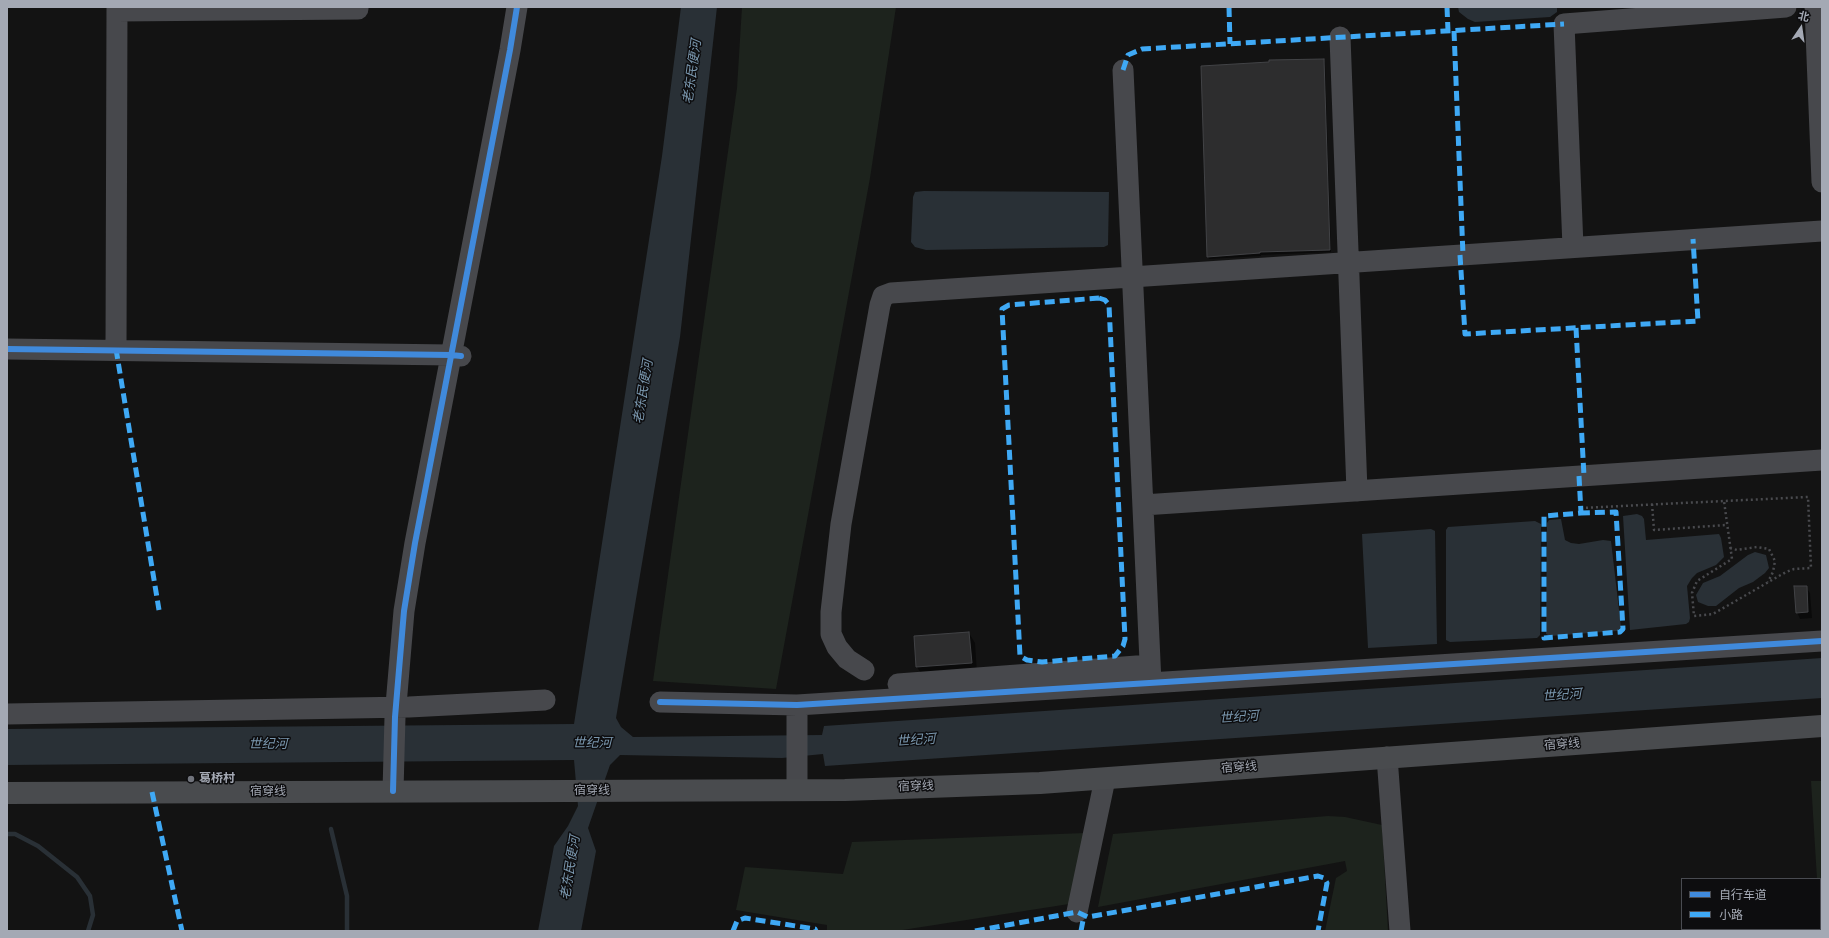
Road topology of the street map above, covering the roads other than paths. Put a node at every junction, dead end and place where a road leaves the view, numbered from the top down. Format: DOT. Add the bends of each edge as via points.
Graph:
graph roads {
  1 [pos="358,7"];
  2 [pos="516,7"];
  3 [pos="526,7"];
  4 [pos="1786,7"];
  5 [pos="1815,7"];
  6 [pos="117,9"];
  7 [pos="1340,37"];
  8 [pos="1123,70"];
  9 [pos="1822,182"];
  10 [pos="1822,231"];
  11 [pos="1573,247"];
  12 [pos="1348,263"];
  13 [pos="1134,277"];
  14 [pos="7,349"];
  15 [pos="116,349"];
  16 [pos="456,355"];
  17 [pos="1822,460"];
  18 [pos="1358,491"];
  19 [pos="1143,505"];
  20 [pos="1822,642"];
  21 [pos="864,670"];
  22 [pos="1151,674"];
  23 [pos="898,684"];
  24 [pos="545,700"];
  25 [pos="660,702"];
  26 [pos="402,712"];
  27 [pos="797,712"];
  28 [pos="7,714"];
  29 [pos="1822,726"];
  30 [pos="1387,757"];
  31 [pos="1105,778"];
  32 [pos="797,781"];
  33 [pos="400,782"];
  34 [pos="7,793"];
  35 [pos="1077,912"];
  36 [pos="1400,931"];
  1 -- 6 [label="street"];
  2 -- 16 [label="street"];
  3 -- 16 [label="street" via="503,157"];
  4 -- 11 [label="street" via="1564,24"];
  5 -- 9 [label="street"];
  6 -- 15 [label="street"];
  7 -- 12 [label="street"];
  8 -- 13 [label="street"];
  10 -- 11 [label="street"];
  11 -- 12 [label="street"];
  12 -- 13 [label="street"];
  12 -- 18 [label="street"];
  13 -- 19 [label="street"];
  13 -- 21 [label="street" via="883,296 841,524 831,612 831,634 837,647 847,660"];
  14 -- 15 [label="street"];
  15 -- 16 [label="street"];
  16 -- 26 [label="street"];
  17 -- 18 [label="street"];
  18 -- 19 [label="street"];
  19 -- 22 [label="street"];
  20 -- 22 [label="street"];
  22 -- 23 [label="street" via="1042,667"];
  22 -- 27 [label="street"];
  24 -- 26 [label="street"];
  25 -- 27 [label="street"];
  26 -- 28 [label="street"];
  26 -- 33 [label="street"];
  27 -- 32 [label="street"];
  29 -- 30 [label="main road, 宿穿线"];
  30 -- 31 [label="main road, 宿穿线"];
  30 -- 36 [label="street"];
  31 -- 32 [label="main road, 宿穿线" via="1032,784"];
  31 -- 35 [label="street"];
  32 -- 33 [label="main road, 宿穿线"];
  33 -- 34 [label="main road, 宿穿线"];
}
